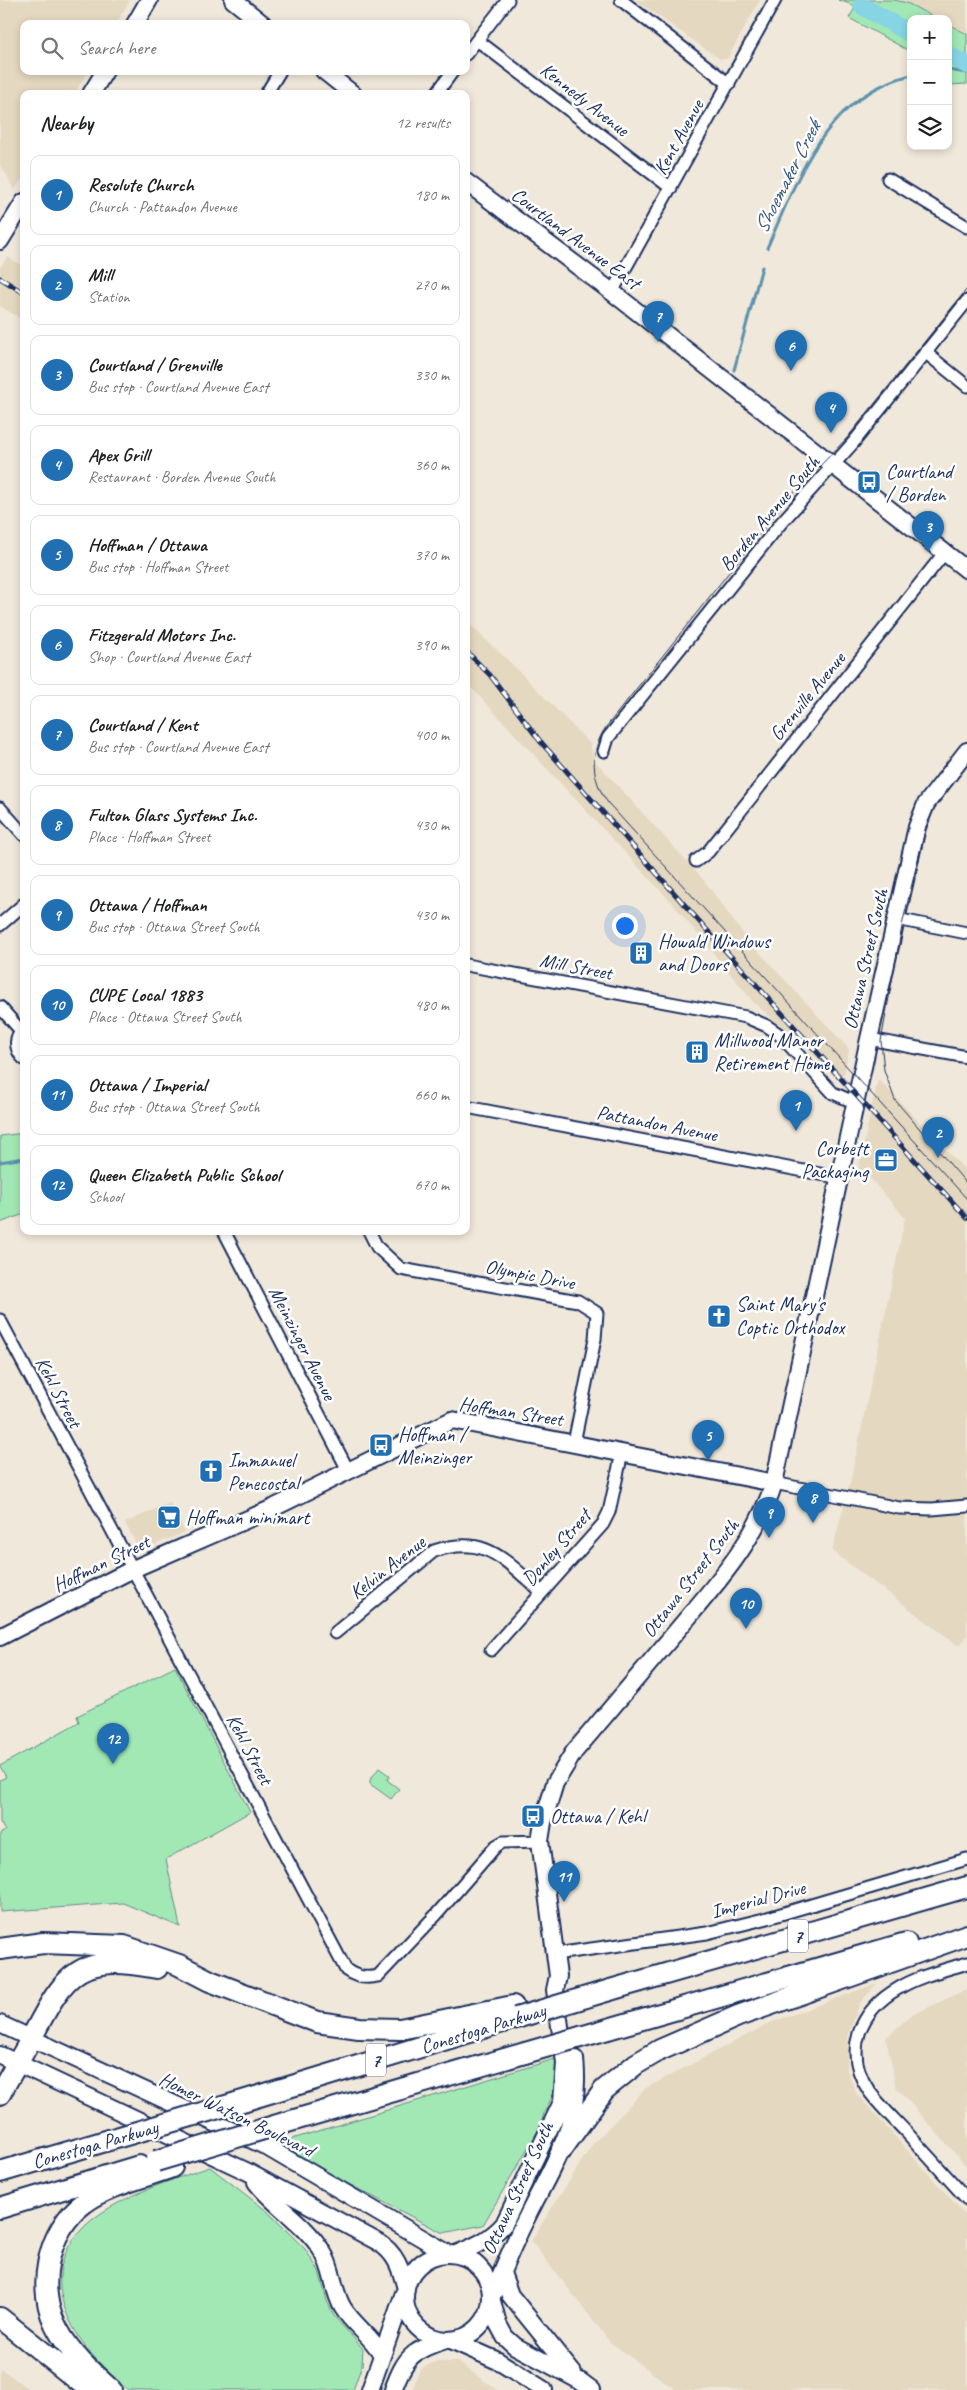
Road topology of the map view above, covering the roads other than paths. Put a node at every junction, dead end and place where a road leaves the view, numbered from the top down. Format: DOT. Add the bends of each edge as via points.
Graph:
graph roads {
  1 [pos="149,0"];
  2 [pos="233,0"];
  3 [pos="508,0"];
  4 [pos="621,0"];
  5 [pos="775,0"];
  6 [pos="137,20"];
  7 [pos="258,20"];
  8 [pos="477,40"];
  9 [pos="470,49"];
  10 [pos="103,75"];
  11 [pos="278,75"];
  12 [pos="329,75"];
  13 [pos="450,75"];
  14 [pos="729,84"];
  15 [pos="93,90"];
  16 [pos="268,90"];
  17 [pos="348,90"];
  18 [pos="439,90"];
  19 [pos="888,178"];
  20 [pos="470,185"];
  21 [pos="671,188"];
  22 [pos="20,208"];
  23 [pos="967,227"];
  24 [pos="0,241"];
  25 [pos="612,292"];
  26 [pos="967,301"];
  27 [pos="926,353"];
  28 [pos="967,386"];
  29 [pos="833,465"];
  30 [pos="945,552"];
  31 [pos="967,570"];
  32 [pos="604,751"];
  33 [pos="967,751"];
  34 [pos="0,808"];
  35 [pos="20,831"];
  36 [pos="696,861"];
  37 [pos="20,908"];
  38 [pos="896,920"];
  39 [pos="0,925"];
  40 [pos="967,933"];
  41 [pos="470,966"];
  42 [pos="0,1007"];
  43 [pos="20,1028"];
  44 [pos="20,1034"];
  45 [pos="869,1039"];
  46 [pos="20,1055"];
  47 [pos="967,1057"];
  48 [pos="856,1103"];
  49 [pos="470,1108"];
  50 [pos="841,1178"];
  51 [pos="226,1235"];
  52 [pos="371,1235"];
  53 [pos="0,1320"];
  54 [pos="574,1443"];
  55 [pos="622,1453"];
  56 [pos="349,1472"];
  57 [pos="774,1483"];
  58 [pos="967,1506"];
  59 [pos="133,1569"];
  60 [pos="542,1592"];
  61 [pos="335,1633"];
  62 [pos="0,1637"];
  63 [pos="491,1650"];
  64 [pos="540,1841"];
  65 [pos="967,1859"];
  66 [pos="967,1887"];
  67 [pos="967,1926"];
  68 [pos="967,1935"];
  69 [pos="0,1949"];
  70 [pos="555,1954"];
  71 [pos="967,1963"];
  72 [pos="558,1976"];
  73 [pos="210,1981"];
  74 [pos="515,2012"];
  75 [pos="0,2024"];
  76 [pos="31,2039"];
  77 [pos="6,2058"];
  78 [pos="0,2094"];
  79 [pos="562,2149"];
  80 [pos="164,2164"];
  81 [pos="0,2172"];
  82 [pos="248,2172"];
  83 [pos="967,2199"];
  84 [pos="0,2208"];
  85 [pos="452,2254"];
  86 [pos="502,2273"];
  87 [pos="406,2289"];
  88 [pos="491,2298"];
  89 [pos="0,2318"];
  90 [pos="448,2340"];
  91 [pos="382,2355"];
  92 [pos="586,2385"];
  93 [pos="90,2390"];
  94 [pos="111,2390"];
  95 [pos="370,2390"];
  96 [pos="393,2390"];
  97 [pos="544,2390"];
  1 -- 6 [label="main road"];
  2 -- 7 [label="main road"];
  3 -- 8 [label="street"];
  4 -- 14 [label="street"];
  5 -- 14 [label="street, Kent Avenue"];
  8 -- 9 [label="street"];
  8 -- 21 [label="street, Kennedy Avenue"];
  10 -- 15 [label="main road"];
  11 -- 16 [label="street"];
  12 -- 17 [label="main road"];
  13 -- 18 [label="street"];
  14 -- 21 [label="street, Kent Avenue"];
  19 -- 23 [label="street"];
  20 -- 25 [label="main road, Courtland Avenue East"];
  21 -- 25 [label="street, Kent Avenue"];
  22 -- 24 [label="main road"];
  25 -- 29 [label="main road, Courtland Avenue East"];
  26 -- 27 [label="street, Borden Avenue South"];
  27 -- 28 [label="street"];
  27 -- 29 [label="street, Borden Avenue South"];
  29 -- 30 [label="main road, Courtland Avenue East"];
  29 -- 32 [label="street, Borden Avenue South" via="781,523 608,738"];
  30 -- 31 [label="main road, Courtland Avenue East"];
  30 -- 36 [label="street, Grenville Avenue" via="708,852"];
  33 -- 38 [label="main road, Ottawa Street South" via="921,814"];
  34 -- 35 [label="street"];
  37 -- 39 [label="street"];
  38 -- 40 [label="street"];
  38 -- 45 [label="main road, Ottawa Street South"];
  41 -- 48 [label="street, Mill Street" via="746,1017 780,1035 833,1092"];
  42 -- 43 [label="street"];
  44 -- 46 [label="street" via="16,1043"];
  45 -- 47 [label="street"];
  45 -- 48 [label="main road, Ottawa Street South"];
  48 -- 50 [label="main road, Ottawa Street South"];
  49 -- 50 [label="street, Pattandon Avenue"];
  50 -- 57 [label="main road, Ottawa Street South"];
  51 -- 56 [label="street, Meinzinger Avenue"];
  52 -- 54 [label="street, Olympic Drive" via="377,1247 401,1269 578,1301 598,1313"];
  53 -- 59 [label="street, Kehl Street"];
  54 -- 55 [label="main road, Hoffman Street"];
  54 -- 56 [label="main road, Hoffman Street" via="452,1420"];
  55 -- 57 [label="main road, Hoffman Street"];
  55 -- 60 [label="street, Donley Street" via="609,1512 603,1524"];
  56 -- 59 [label="main road, Hoffman Street" via="272,1510"];
  57 -- 58 [label="street, Hoffman Street" via="900,1508 926,1510"];
  57 -- 64 [label="main road, Ottawa Street South" via="757,1528 730,1568 574,1752 554,1783"];
  59 -- 62 [label="main road, Hoffman Street"];
  59 -- 64 [label="street, Kehl Street" via="346,1970 367,1978 378,1976 496,1846 504,1842"];
  60 -- 61 [label="street, Kelvin Avenue" via="485,1548 469,1544 451,1545 434,1550"];
  60 -- 63 [label="street, Donley Street"];
  64 -- 70 [label="main road, Ottawa Street South"];
  65 -- 70 [label="street, Imperial Drive" via="707,1933"];
  66 -- 74 [label="highway, Conestoga Parkway / 7, bridge" via="630,1984 607,1987"];
  67 -- 80 [label="highway, Conestoga Parkway / 7, bridge" via="284,2123"];
  68 -- 79 [label="highway" via="738,2016 660,2050 636,2064 604,2090"];
  69 -- 73 [label="highway" via="43,1943 124,1946 179,1965"];
  70 -- 72 [label="main road, Ottawa Street South"];
  71 -- 83 [label="street" via="900,1987 866,2016 858,2037 858,2067 869,2091"];
  72 -- 79 [label="main road, Ottawa Street South" via="567,1989 576,2085 575,2105"];
  72 -- 85 [label="main road, Ottawa Street South" via="555,1990 565,2063 562,2102 504,2224 489,2239"];
  73 -- 74 [label="highway" via="317,2022 359,2028 400,2029"];
  73 -- 76 [label="highway" via="119,1961 96,1964 80,1970 63,1984 48,2003"];
  74 -- 81 [label="highway, Conestoga Parkway / 7, bridge" via="236,2103"];
  75 -- 76 [label="main road, Homer Watson Boulevard"];
  76 -- 77 [label="highway"];
  76 -- 85 [label="main road, Homer Watson Boulevard" via="264,2146"];
  77 -- 78 [label="highway"];
  77 -- 82 [label="main road"];
  79 -- 86 [label="main road, Ottawa Street South"];
  80 -- 84 [label="highway, Conestoga Parkway / 7"];
  80 -- 94 [label="highway" via="85,2202 71,2214 54,2243 48,2265 47,2284 57,2329 74,2354"];
  82 -- 87 [label="main road" via="385,2246 393,2254"];
  82 -- 91 [label="main road" via="322,2250 333,2273 342,2306 350,2319 374,2341"];
  85 -- 87 [label="main road" via="425,2260 413,2273"];
  85 -- 88 [label="main road" via="468,2258 478,2265 488,2280"];
  86 -- 88 [label="main road, Ottawa Street South"];
  86 -- 92 [label="main road" via="510,2295"];
  87 -- 90 [label="main road" via="406,2309 415,2324 429,2335"];
  87 -- 91 [label="main road"];
  88 -- 90 [label="main road" via="486,2317 477,2329"];
  88 -- 92 [label="main road" via="505,2337 515,2346"];
  89 -- 93 [label="highway"];
  90 -- 96 [label="main road" via="424,2346 410,2355 402,2365"];
  90 -- 97 [label="main road" via="498,2361"];
  91 -- 95 [label="main road"];
}
